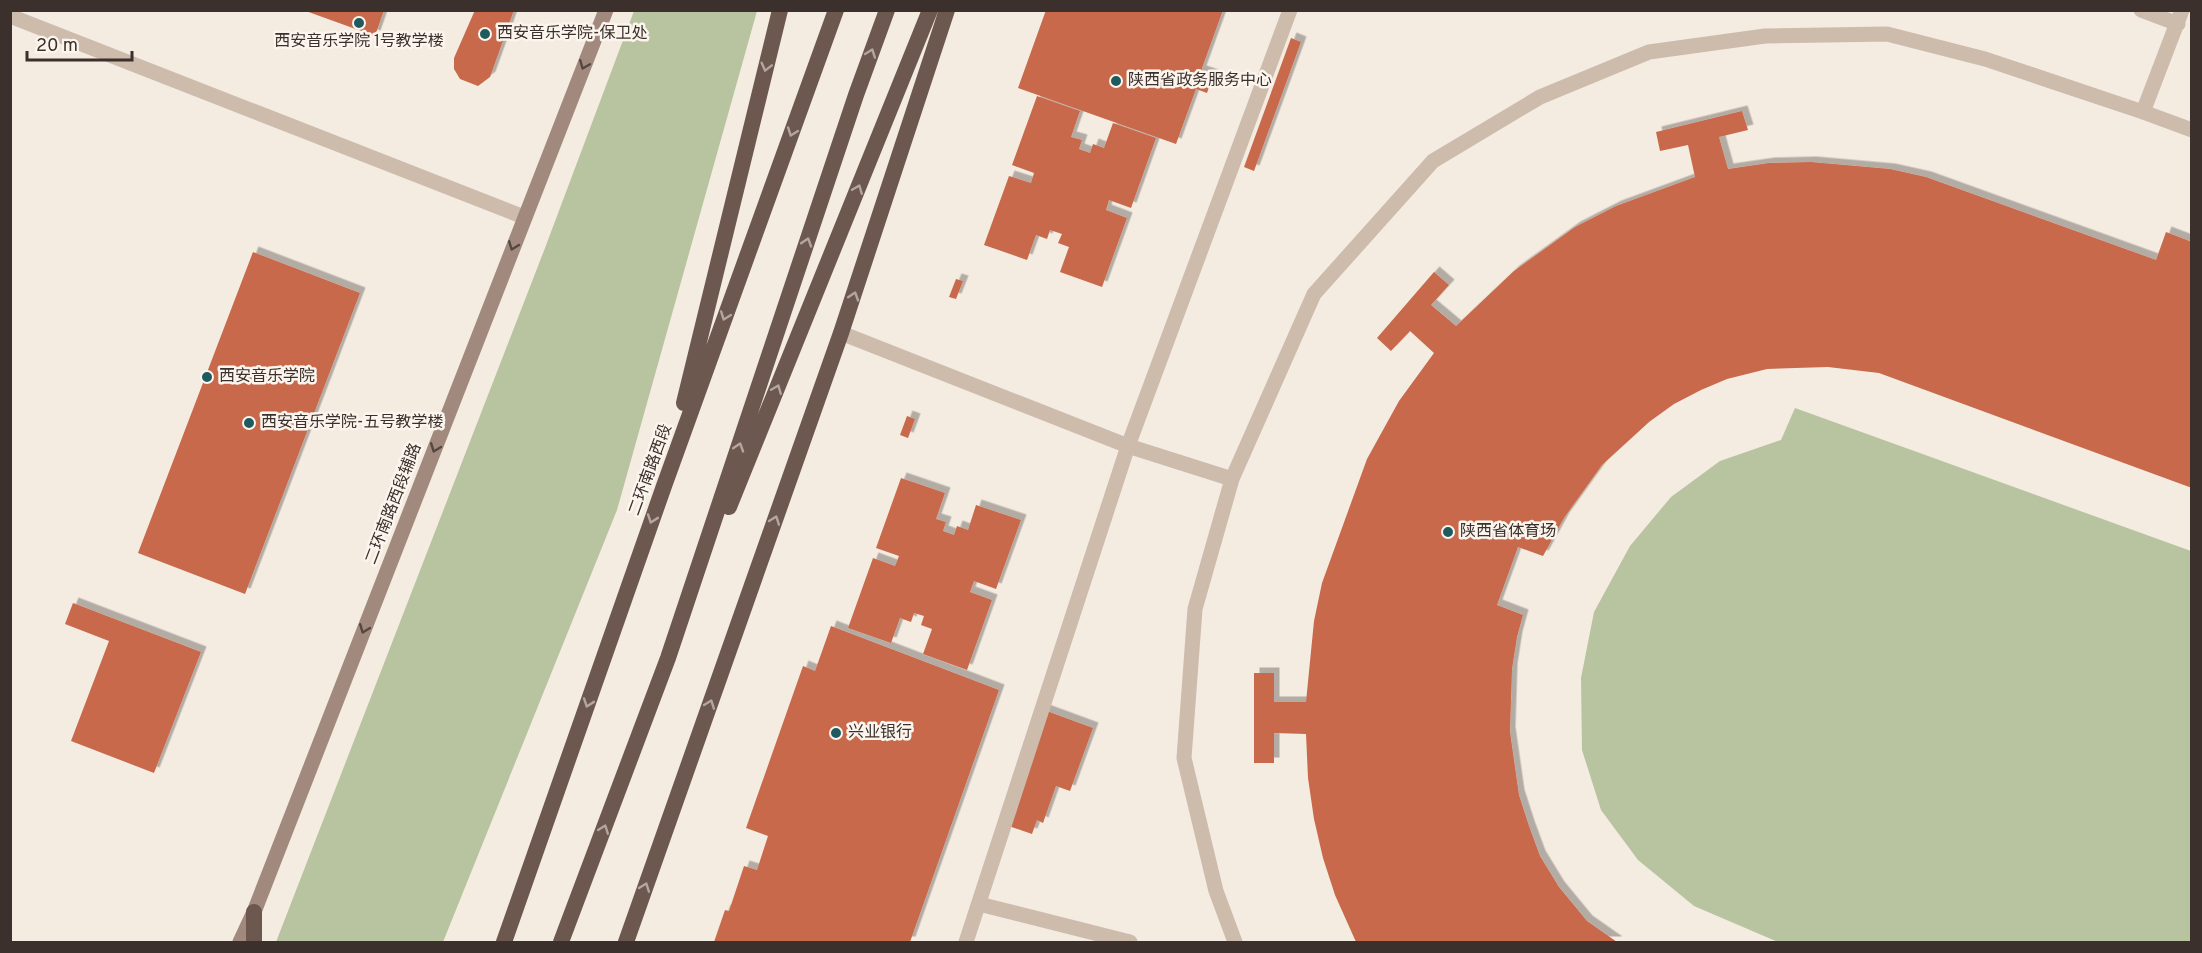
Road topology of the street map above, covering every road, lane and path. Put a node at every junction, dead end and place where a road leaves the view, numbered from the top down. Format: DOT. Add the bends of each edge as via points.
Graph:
graph roads {
  1 [pos="606,10"];
  2 [pos="780,10"];
  3 [pos="836,10"];
  4 [pos="887,10"];
  5 [pos="930,10"];
  6 [pos="947,10"];
  7 [pos="1290,10"];
  8 [pos="2141,10"];
  9 [pos="10,16"];
  10 [pos="2180,17"];
  11 [pos="2143,112"];
  12 [pos="2192,130"];
  13 [pos="524,217"];
  14 [pos="841,333"];
  15 [pos="1128,446"];
  16 [pos="1232,479"];
  17 [pos="664,486"];
  18 [pos="668,658"];
  19 [pos="979,904"];
  20 [pos="254,912"];
  21 [pos="240,942"];
  22 [pos="254,942"];
  23 [pos="504,942"];
  24 [pos="561,942"];
  25 [pos="626,942"];
  26 [pos="966,942"];
  27 [pos="1130,942"];
  28 [pos="1235,942"];
  1 -- 13 [label="main road, 二环南路西段辅路, one-way"];
  2 -- 17 [label="highway, one-way"];
  3 -- 17 [label="highway, 二环南路西段, one-way"];
  18 -- 4 [label="highway, one-way"];
  18 -- 5 [label="highway, one-way"];
  14 -- 6 [label="highway, one-way"];
  7 -- 15 [label="street"];
  8 -- 10 [label="street"];
  9 -- 13 [label="street"];
  10 -- 11 [label="street"];
  11 -- 12 [label="street"];
  11 -- 16 [label="street" via="1985,59 1887,34 1765,36 1649,52 1540,97 1433,161 1314,294"];
  13 -- 20 [label="main road, 二环南路西段辅路, one-way"];
  14 -- 15 [label="street"];
  25 -- 14 [label="highway, one-way"];
  15 -- 16 [label="street"];
  15 -- 19 [label="street"];
  16 -- 28 [label="street" via="1195,609 1185,758 1216,891"];
  17 -- 23 [label="highway, 二环南路西段, one-way"];
  24 -- 18 [label="highway, one-way"];
  19 -- 26 [label="street"];
  19 -- 27 [label="street"];
  20 -- 21 [label="main road, 二环南路西段辅路"];
  20 -- 22 [label="highway"];
}
